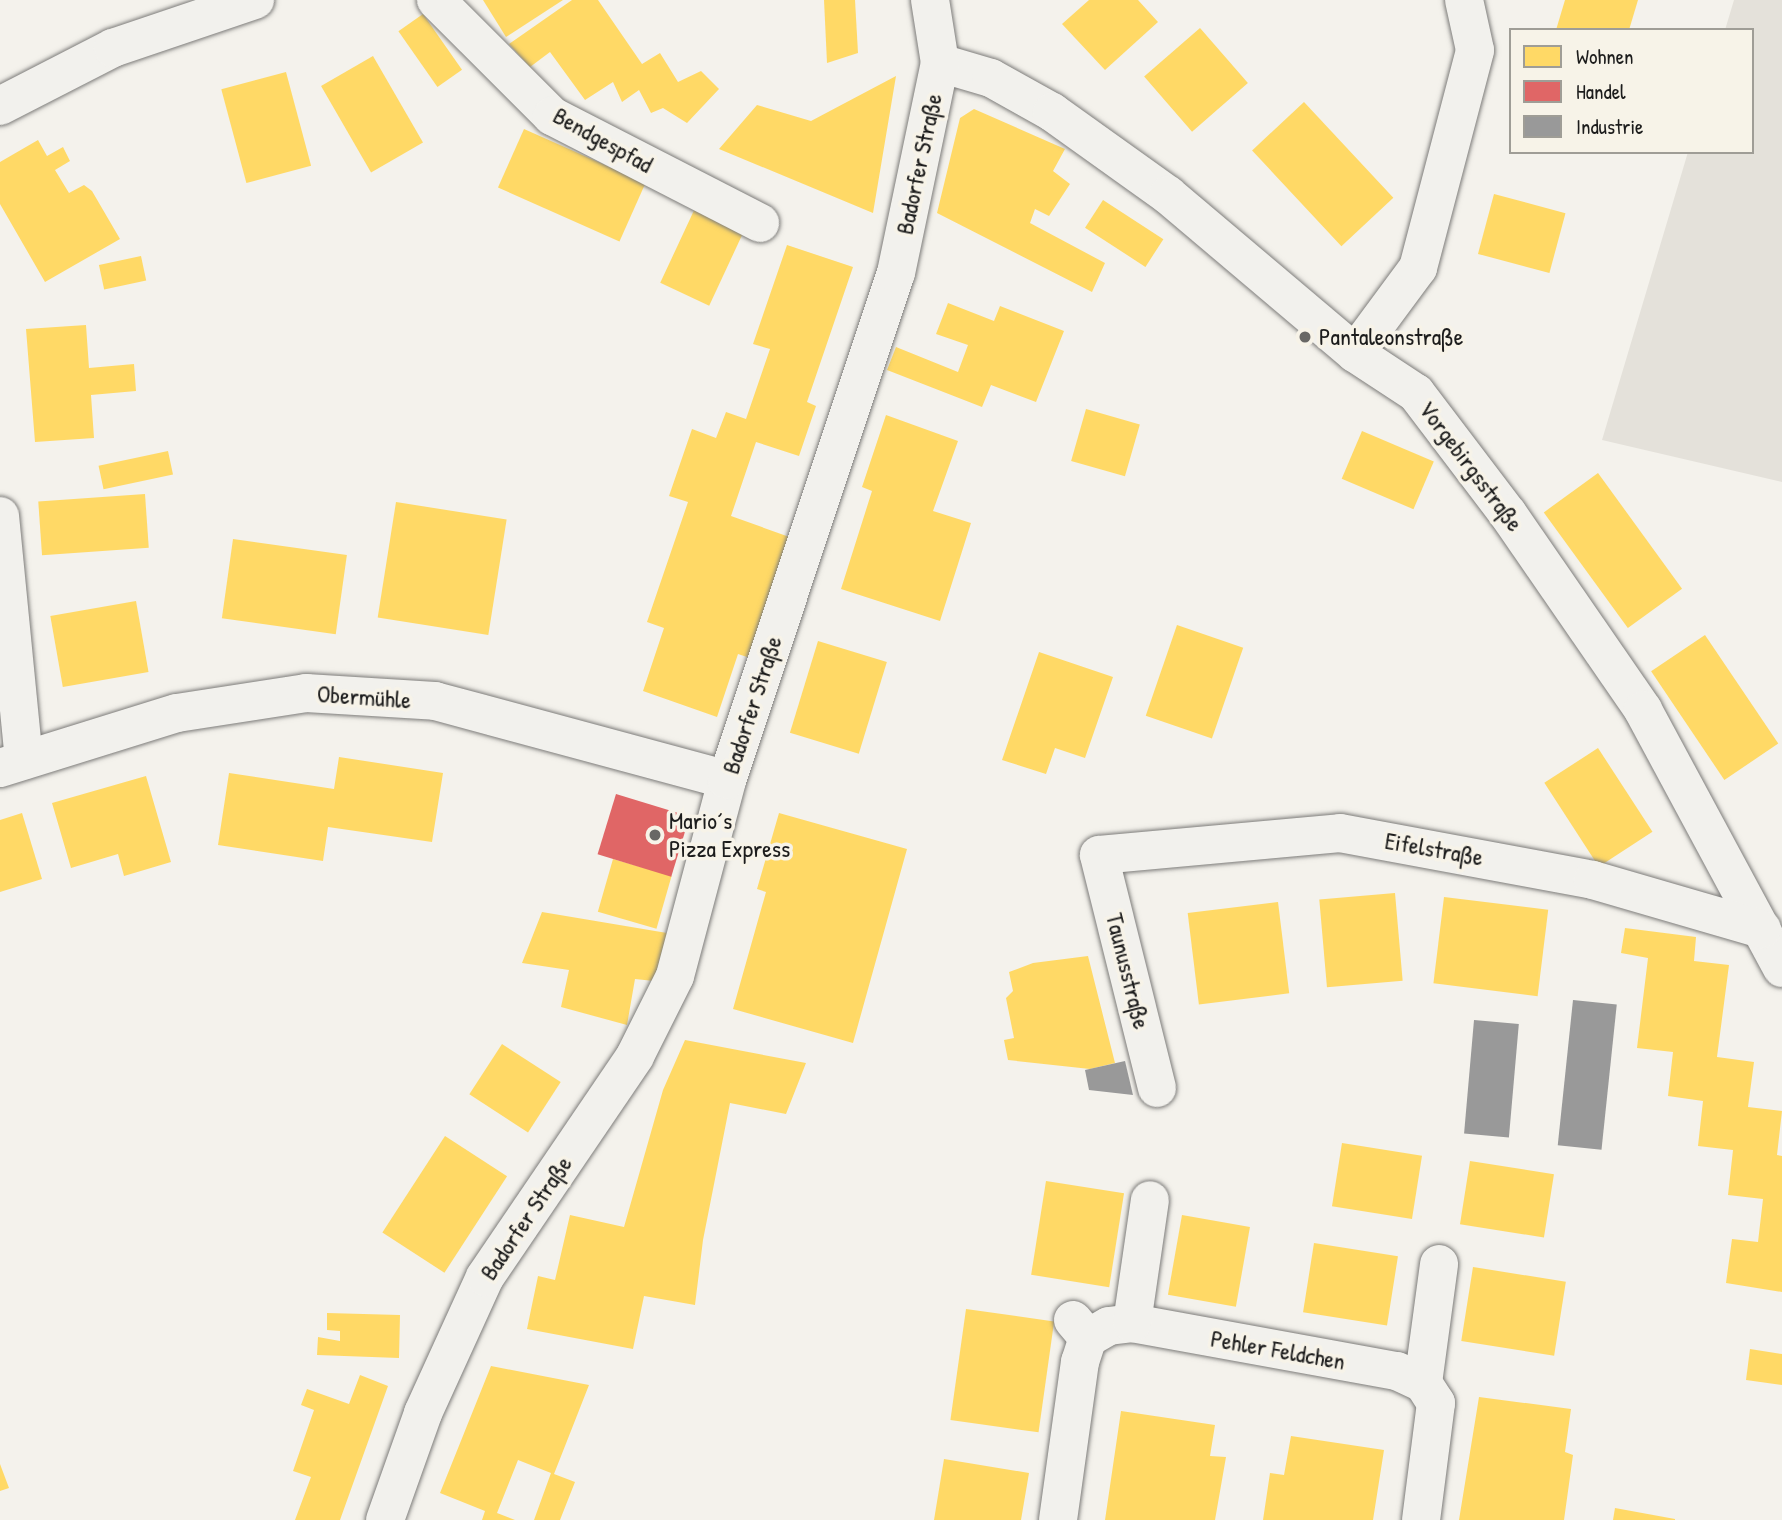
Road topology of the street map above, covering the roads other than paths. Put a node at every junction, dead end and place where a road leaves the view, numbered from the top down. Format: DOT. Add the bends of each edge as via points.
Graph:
graph roads {
  1 [pos="255,0"];
  2 [pos="436,0"];
  3 [pos="930,0"];
  4 [pos="1464,0"];
  5 [pos="940,63"];
  6 [pos="0,106"];
  7 [pos="760,223"];
  8 [pos="1355,353"];
  9 [pos="0,516"];
  10 [pos="12,764"];
  11 [pos="727,780"];
  12 [pos="1099,855"];
  13 [pos="1762,929"];
  14 [pos="1782,968"];
  15 [pos="1157,1088"];
  16 [pos="1150,1200"];
  17 [pos="1439,1264"];
  18 [pos="1132,1323"];
  19 [pos="1423,1383"];
  20 [pos="385,1520"];
  21 [pos="1058,1520"];
  22 [pos="1421,1520"];
  1 -- 6 [label="street" via="113,48"];
  2 -- 7 [label="street, Bendgespfad" via="552,116"];
  3 -- 5 [label="street, Badorfer Straße"];
  4 -- 8 [label="street" via="1475,50 1418,268"];
  5 -- 8 [label="street, Vorgebirgsstraße" via="991,78 1052,112 1168,195"];
  5 -- 11 [label="street, Badorfer Straße" via="896,273"];
  8 -- 13 [label="street, Vorgebirgsstraße" via="1416,393 1508,514 1643,710"];
  9 -- 10 [label="street"];
  10 -- 11 [label="street, Obermühle" via="177,713 306,693 435,701"];
  11 -- 20 [label="street, Badorfer Straße" via="675,976 635,1056 485,1278 423,1413"];
  12 -- 13 [label="street, Eifelstraße" via="1340,833 1593,880"];
  12 -- 15 [label="street, Taunusstraße"];
  13 -- 14 [label="street, Vorgebirgsstraße"];
  16 -- 18 [label="street"];
  17 -- 19 [label="street"];
  18 -- 19 [label="street, Pehler Feldchen" via="1397,1371"];
  18 -- 21 [label="street, Pehler Feldchen" via="1080,1329 1080,1362"];
  19 -- 22 [label="street" via="1436,1404"];
}
